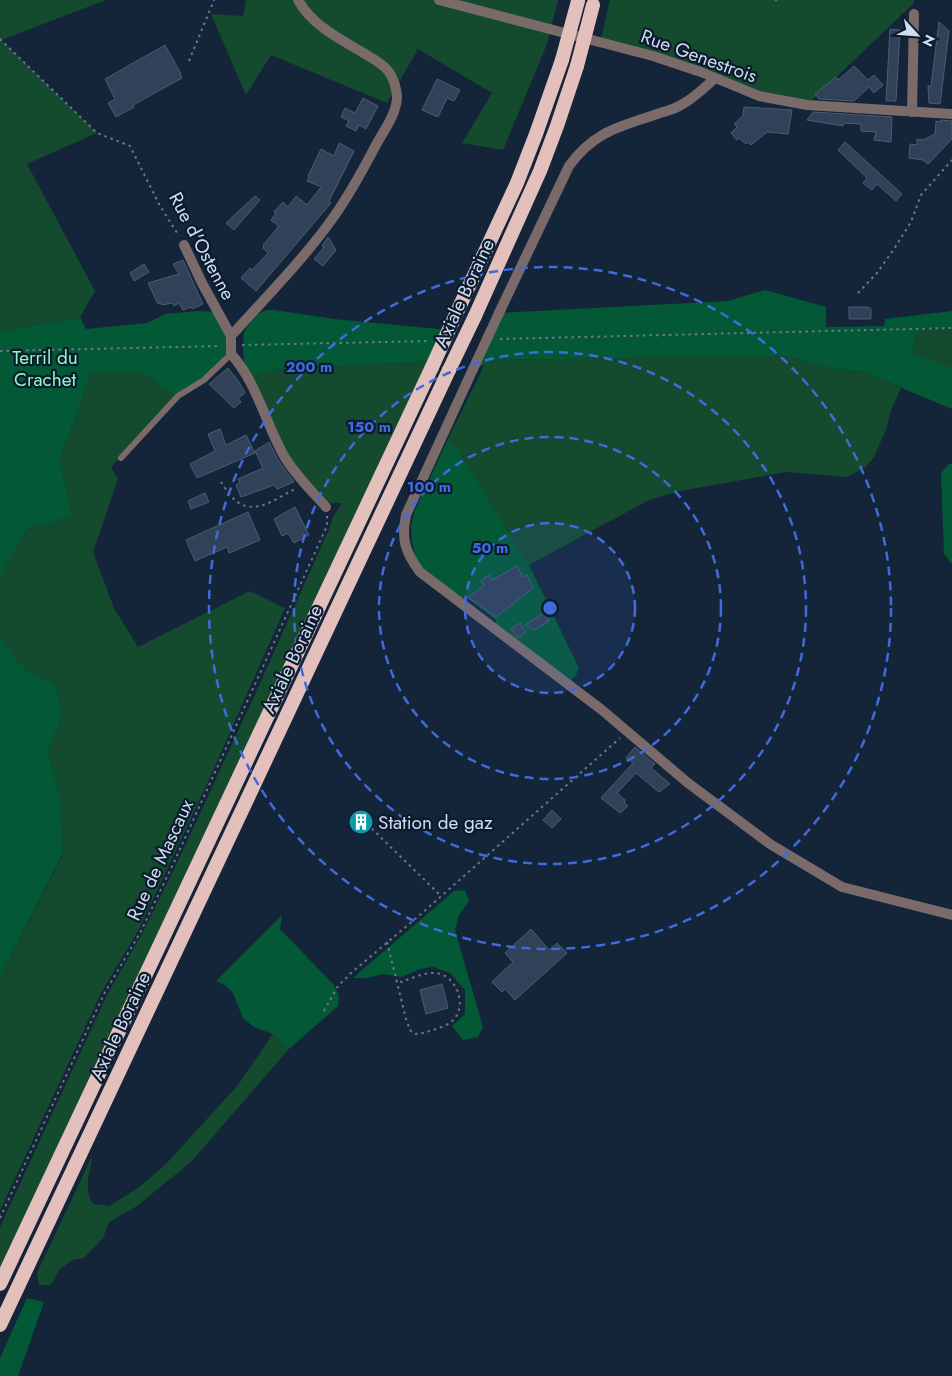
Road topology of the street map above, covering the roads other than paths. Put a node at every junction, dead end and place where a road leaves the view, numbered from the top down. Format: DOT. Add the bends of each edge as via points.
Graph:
graph roads {
  1 [pos="298,0"];
  2 [pos="439,0"];
  3 [pos="578,0"];
  4 [pos="594,3"];
  5 [pos="914,14"];
  6 [pos="714,79"];
  7 [pos="912,112"];
  8 [pos="952,114"];
  9 [pos="184,245"];
  10 [pos="231,336"];
  11 [pos="231,354"];
  12 [pos="121,458"];
  13 [pos="326,507"];
  14 [pos="952,915"];
  15 [pos="0,1284"];
  16 [pos="0,1325"];
  1 -- 10 [label="street" via="320,26 380,63 389,72 397,98 394,113 357,182 335,215"];
  2 -- 6 [label="street, Rue Genestrois" via="652,56"];
  3 -- 15 [label="highway, Axiale Boraine, bridge" via="562,60 517,183"];
  4 -- 16 [label="highway, Axiale Boraine, bridge" via="577,66 540,171 475,316"];
  5 -- 7 [label="street"];
  6 -- 7 [label="street, Rue Genestrois" via="759,96 807,105"];
  6 -- 14 [label="street, bridge" via="698,95 680,106 614,128 594,139 569,166 406,515 405,545 420,572 432,583 602,710 688,783 798,863 842,887"];
  7 -- 8 [label="street, Rue Genestrois"];
  9 -- 10 [label="street, Rue d'Ostenne"];
  10 -- 11 [label="street, Rue d'Ostenne, bridge"];
  11 -- 12 [label="lane" via="204,380 178,396"];
  11 -- 13 [label="street" via="239,362 285,458"];
}
